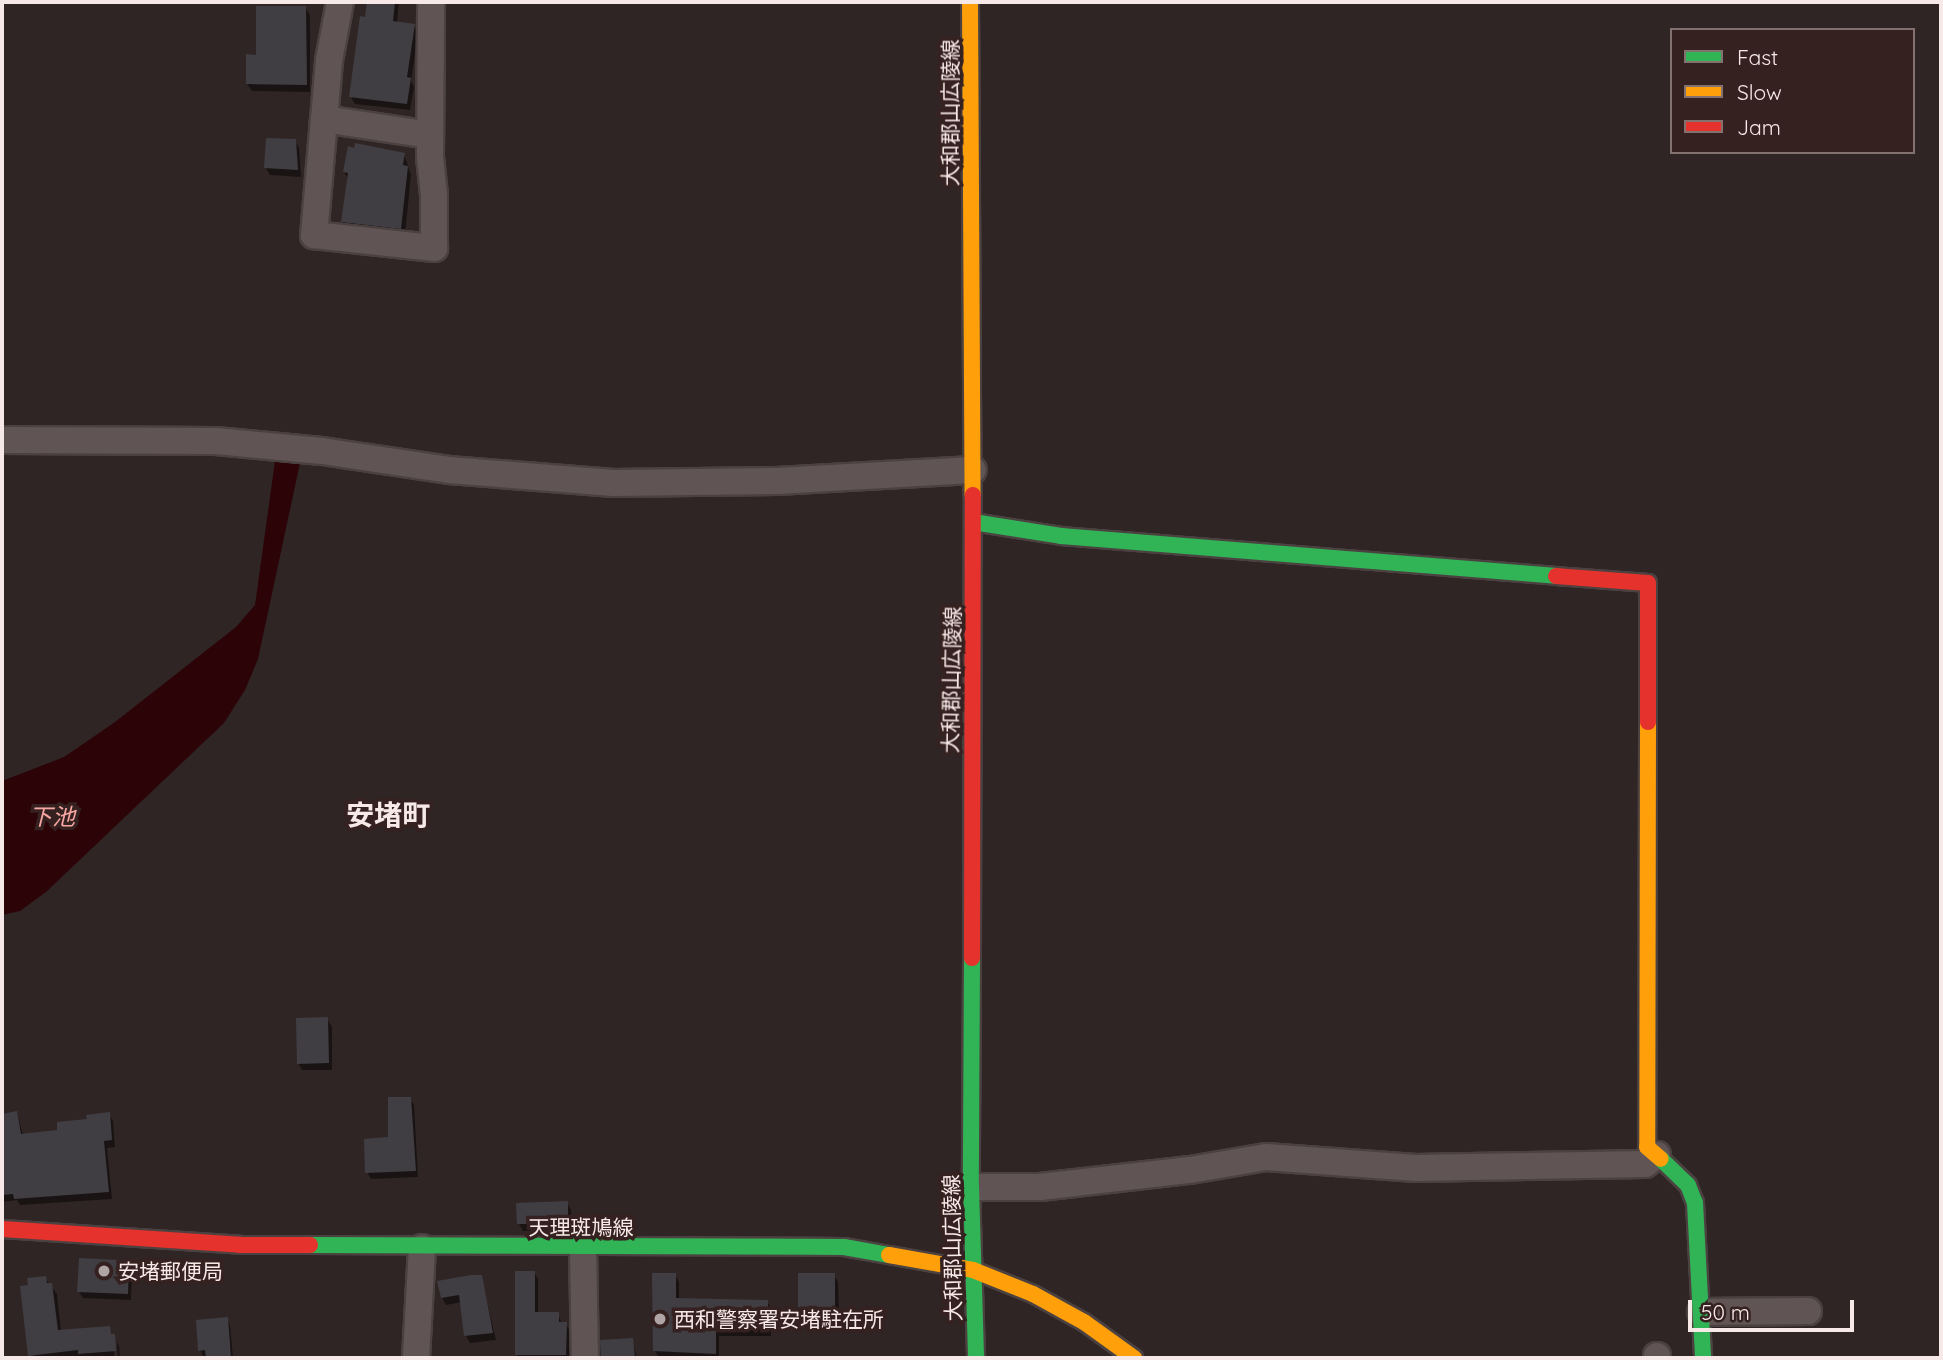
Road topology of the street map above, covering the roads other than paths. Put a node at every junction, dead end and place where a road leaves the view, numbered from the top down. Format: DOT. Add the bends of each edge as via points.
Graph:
graph roads {
  1 [pos="340,2"];
  2 [pos="431,2"];
  3 [pos="970,2"];
  4 [pos="324,119"];
  5 [pos="430,135"];
  6 [pos="2,440"];
  7 [pos="973,470"];
  8 [pos="973,522"];
  9 [pos="1657,1155"];
  10 [pos="971,1187"];
  11 [pos="2,1229"];
  12 [pos="422,1248"];
  13 [pos="583,1248"];
  14 [pos="973,1270"];
  15 [pos="1808,1311"];
  16 [pos="1702,1312"];
  17 [pos="416,1358"];
  18 [pos="585,1358"];
  19 [pos="976,1358"];
  20 [pos="1134,1358"];
  21 [pos="1703,1358"];
  1 -- 4 [label="street"];
  2 -- 5 [label="street"];
  3 -- 7 [label="main road, 大和郡山広陵線"];
  4 -- 5 [label="street"];
  4 -- 5 [label="street" via="314,235 435,248"];
  6 -- 7 [label="street" via="216,441 449,470 613,483 777,481"];
  7 -- 8 [label="main road, 大和郡山広陵線"];
  8 -- 9 [label="main road" via="1061,536 1648,583 1647,1147"];
  8 -- 10 [label="main road, 大和郡山広陵線"];
  9 -- 10 [label="street" via="1645,1164 1416,1168 1266,1157 1054,1185"];
  9 -- 16 [label="main road" via="1688,1185 1695,1203"];
  10 -- 14 [label="main road, 大和郡山広陵線"];
  11 -- 12 [label="main road, 天理斑鳩線" via="240,1245"];
  12 -- 13 [label="main road, 天理斑鳩線"];
  12 -- 17 [label="street"];
  13 -- 14 [label="main road, 天理斑鳩線" via="844,1247"];
  13 -- 18 [label="street"];
  14 -- 19 [label="main road, 大和郡山広陵線"];
  14 -- 20 [label="main road, 天理斑鳩線" via="1084,1322"];
  15 -- 16 [label="street"];
  16 -- 21 [label="main road"];
}
